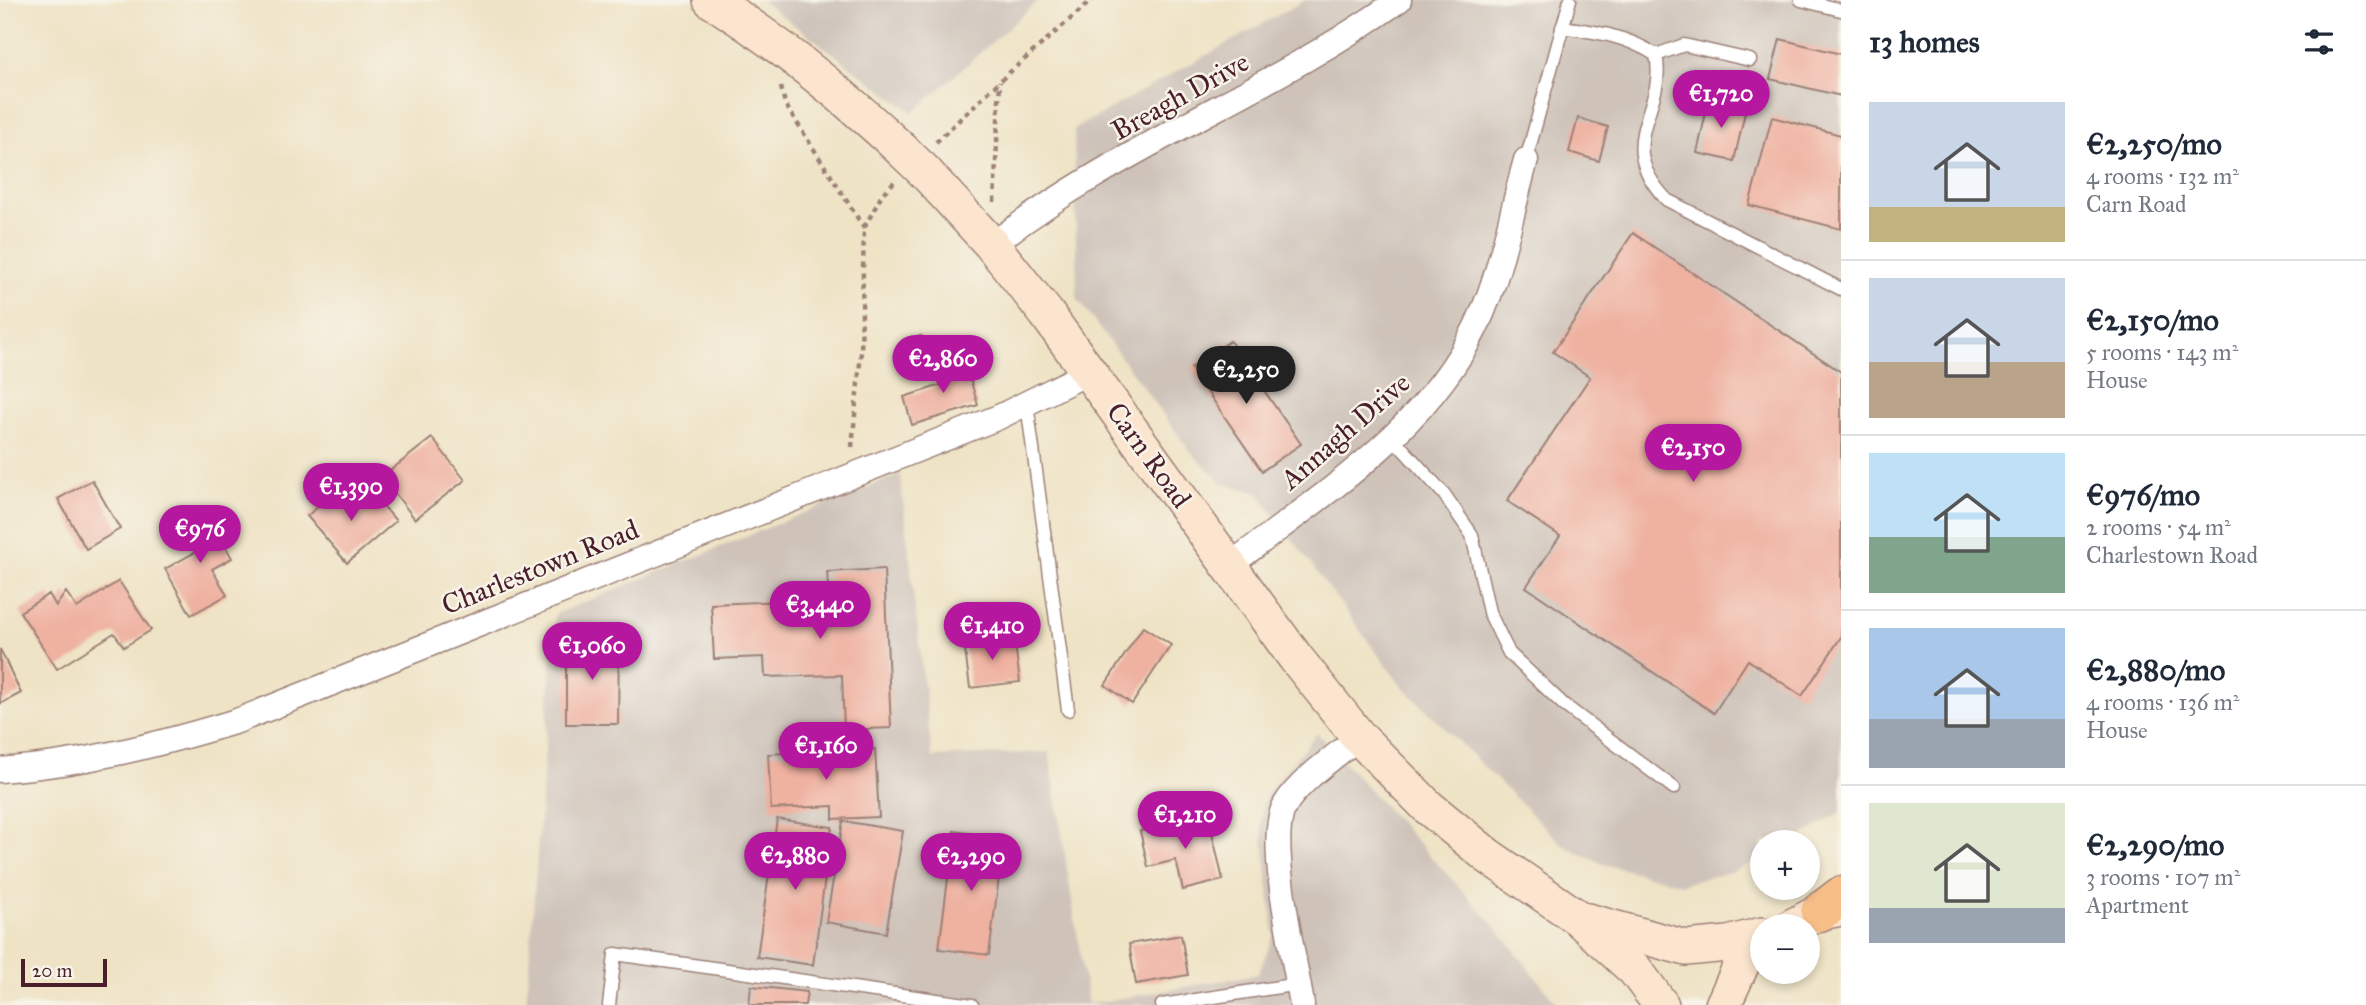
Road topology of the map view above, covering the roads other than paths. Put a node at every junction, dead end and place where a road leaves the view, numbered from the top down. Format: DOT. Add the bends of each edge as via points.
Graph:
graph roads {
  1 [pos="711,0"];
  2 [pos="1399,0"];
  3 [pos="1570,0"];
  4 [pos="1801,0"];
  5 [pos="1841,10"];
  6 [pos="1562,27"];
  7 [pos="1656,55"];
  8 [pos="1750,60"];
  9 [pos="1526,160"];
  10 [pos="992,245"];
  11 [pos="1841,289"];
  12 [pos="1089,372"];
  13 [pos="1027,404"];
  14 [pos="1392,437"];
  15 [pos="1229,566"];
  16 [pos="1068,710"];
  17 [pos="1359,737"];
  18 [pos="0,770"];
  19 [pos="1674,788"];
  20 [pos="1578,918"];
  21 [pos="1750,938"];
  22 [pos="1750,955"];
  23 [pos="1301,994"];
  24 [pos="609,1005"];
  25 [pos="972,1005"];
  26 [pos="1162,1005"];
  27 [pos="1661,1005"];
  28 [pos="1723,1005"];
  1 -- 10 [label="main road, Carn Road" via="768,36 854,105"];
  2 -- 10 [label="street, Breagh Drive" via="1309,58 1055,200"];
  3 -- 6 [label="lane"];
  4 -- 5 [label="lane"];
  6 -- 7 [label="lane" via="1615,35"];
  6 -- 9 [label="lane"];
  7 -- 8 [label="lane" via="1684,45"];
  7 -- 11 [label="lane" via="1659,69 1642,141 1647,177 1654,187 1683,210"];
  9 -- 14 [label="street, Annagh Drive" via="1489,292 1469,341 1441,386"];
  10 -- 12 [label="main road, Carn Road"];
  12 -- 13 [label="street, Charlestown Road"];
  12 -- 15 [label="main road, Carn Road"];
  13 -- 16 [label="lane"];
  13 -- 18 [label="street, Charlestown Road" via="237,721 96,760"];
  14 -- 15 [label="street, Annagh Drive"];
  14 -- 19 [label="lane" via="1444,494 1472,535 1489,612 1508,653 1564,705"];
  15 -- 17 [label="main road, Carn Road"];
  17 -- 20 [label="main road, Carn Road" via="1428,807 1488,856"];
  17 -- 23 [label="street" via="1294,793 1280,815 1278,852"];
  20 -- 21 [label="main road, Carn Road" via="1686,948"];
  20 -- 27 [label="main road, Carn Road" via="1634,970"];
  22 -- 28 [label="main road"];
  23 -- 26 [label="lane"];
  24 -- 25 [label="lane" via="615,954"];
}
